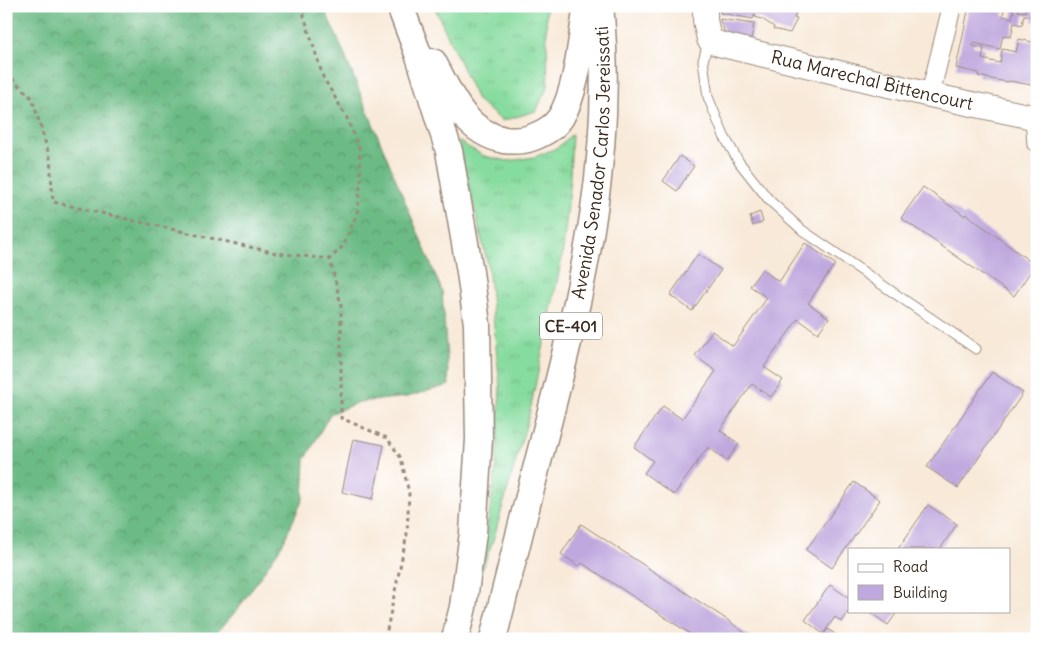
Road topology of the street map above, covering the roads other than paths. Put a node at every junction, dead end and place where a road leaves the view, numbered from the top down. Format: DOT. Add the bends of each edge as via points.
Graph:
graph roads {
  1 [pos="402,6"];
  2 [pos="587,6"];
  3 [pos="600,6"];
  4 [pos="705,6"];
  5 [pos="952,6"];
  6 [pos="709,39"];
  7 [pos="930,95"];
  8 [pos="1033,118"];
  9 [pos="1032,145"];
  10 [pos="976,349"];
  11 [pos="455,639"];
  12 [pos="492,639"];
  1 -- 2 [label="main road" via="457,105 472,125 492,137 511,141 527,140 546,132 560,118 571,92"];
  1 -- 11 [label="main road" via="449,151 477,324 478,458 472,542"];
  3 -- 12 [label="main road, Avenida Senador Carlos Jereissati / CE-401" via="604,122 589,245 565,354"];
  4 -- 6 [label="main road"];
  5 -- 7 [label="street"];
  6 -- 7 [label="main road, Rua Marechal Bittencourt" via="730,47"];
  6 -- 10 [label="lane" via="703,61 708,97 724,136 770,200 802,230"];
  7 -- 8 [label="main road, Rua Marechal Bittencourt"];
  8 -- 9 [label="lane"];
}
